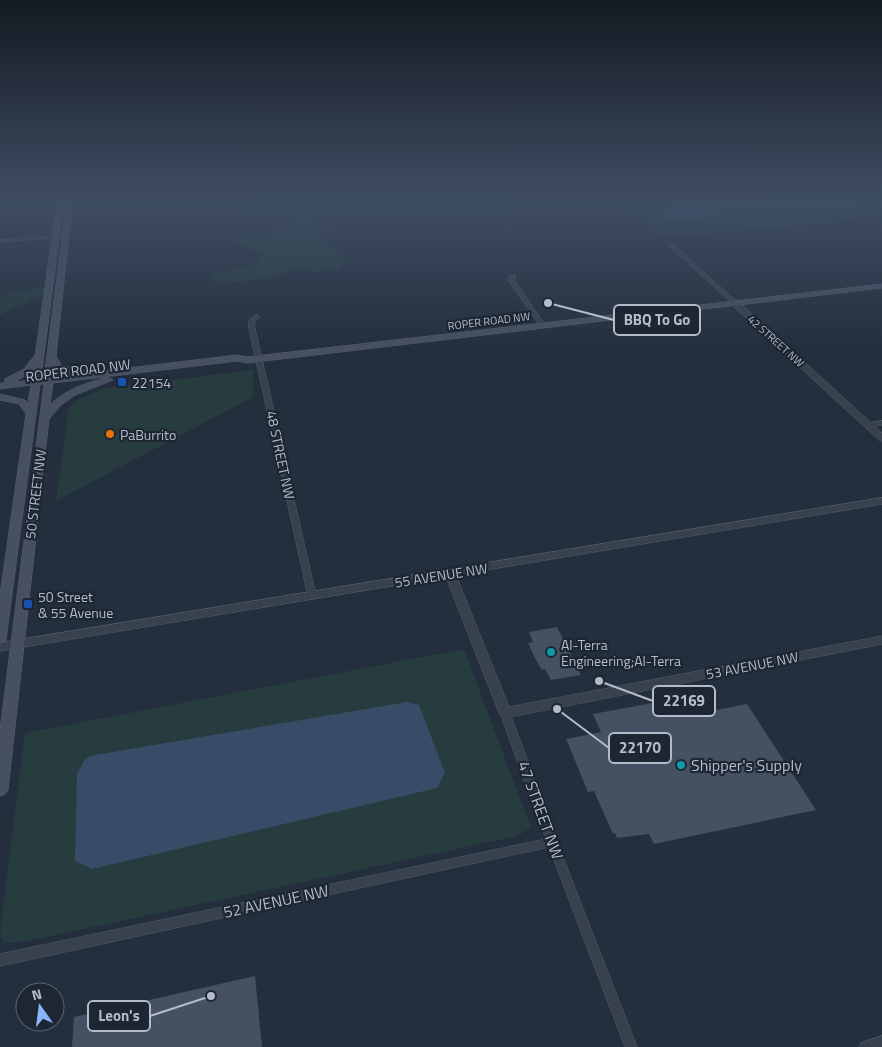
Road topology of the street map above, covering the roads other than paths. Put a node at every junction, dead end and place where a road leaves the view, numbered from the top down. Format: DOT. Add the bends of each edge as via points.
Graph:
graph roads {
  1 [pos="53,248"];
  2 [pos="64,248"];
  3 [pos="674,248"];
  4 [pos="513,276"];
  5 [pos="882,286"];
  6 [pos="735,303"];
  7 [pos="257,317"];
  8 [pos="543,326"];
  9 [pos="51,355"];
  10 [pos="39,356"];
  11 [pos="259,359"];
  12 [pos="107,377"];
  13 [pos="48,384"];
  14 [pos="0,385"];
  15 [pos="35,385"];
  16 [pos="0,395"];
  17 [pos="31,414"];
  18 [pos="43,420"];
  19 [pos="882,423"];
  20 [pos="868,425"];
  21 [pos="882,438"];
  22 [pos="882,501"];
  23 [pos="450,573"];
  24 [pos="312,596"];
  25 [pos="0,639"];
  26 [pos="882,640"];
  27 [pos="17,644"];
  28 [pos="0,647"];
  29 [pos="505,713"];
  30 [pos="0,790"];
  31 [pos="552,842"];
  32 [pos="0,960"];
  33 [pos="882,1042"];
  34 [pos="631,1047"];
  35 [pos="865,1047"];
  1 -- 10 [label="main road, 50 STREET NW"];
  2 -- 9 [label="main road, 50 STREET NW"];
  3 -- 6 [label="street, 42 STREET NW"];
  4 -- 8 [label="street" via="511,280"];
  5 -- 6 [label="main road, ROPER ROAD NW"];
  6 -- 8 [label="main road, ROPER ROAD NW"];
  6 -- 20 [label="street, 42 STREET NW"];
  7 -- 11 [label="street, 48 STREET NW" via="252,324"];
  8 -- 11 [label="main road, ROPER ROAD NW"];
  9 -- 12 [label="main road" via="58,367"];
  9 -- 13 [label="main road, 50 STREET NW"];
  10 -- 14 [label="main road" via="24,373"];
  10 -- 15 [label="main road, 50 STREET NW"];
  11 -- 12 [label="main road, ROPER ROAD NW" via="239,364"];
  11 -- 24 [label="street, 48 STREET NW"];
  12 -- 13 [label="main road, ROPER ROAD NW"];
  12 -- 18 [label="main road" via="67,394"];
  13 -- 15 [label="main road, ROPER ROAD NW"];
  13 -- 18 [label="main road, 50 STREET NW"];
  14 -- 15 [label="main road, ROPER ROAD NW"];
  15 -- 16 [label="main road, ROPER ROAD NW"];
  15 -- 17 [label="main road, 50 STREET NW"];
  16 -- 17 [label="main road" via="22,402"];
  17 -- 25 [label="main road, 50 STREET NW"];
  18 -- 27 [label="main road, 50 STREET NW"];
  19 -- 20 [label="street"];
  20 -- 21 [label="street, 42 STREET NW"];
  22 -- 23 [label="street, 55 AVENUE NW"];
  23 -- 24 [label="street, 55 AVENUE NW"];
  23 -- 29 [label="street, 47 STREET NW"];
  24 -- 27 [label="street, 55 AVENUE NW"];
  26 -- 29 [label="street, 53 AVENUE NW"];
  27 -- 28 [label="street, 55 AVENUE NW"];
  27 -- 30 [label="main road, 50 STREET NW"];
  29 -- 31 [label="street, 47 STREET NW"];
  31 -- 32 [label="street, 52 AVENUE NW"];
  31 -- 34 [label="street, 47 STREET NW"];
  33 -- 35 [label="street"];
}
